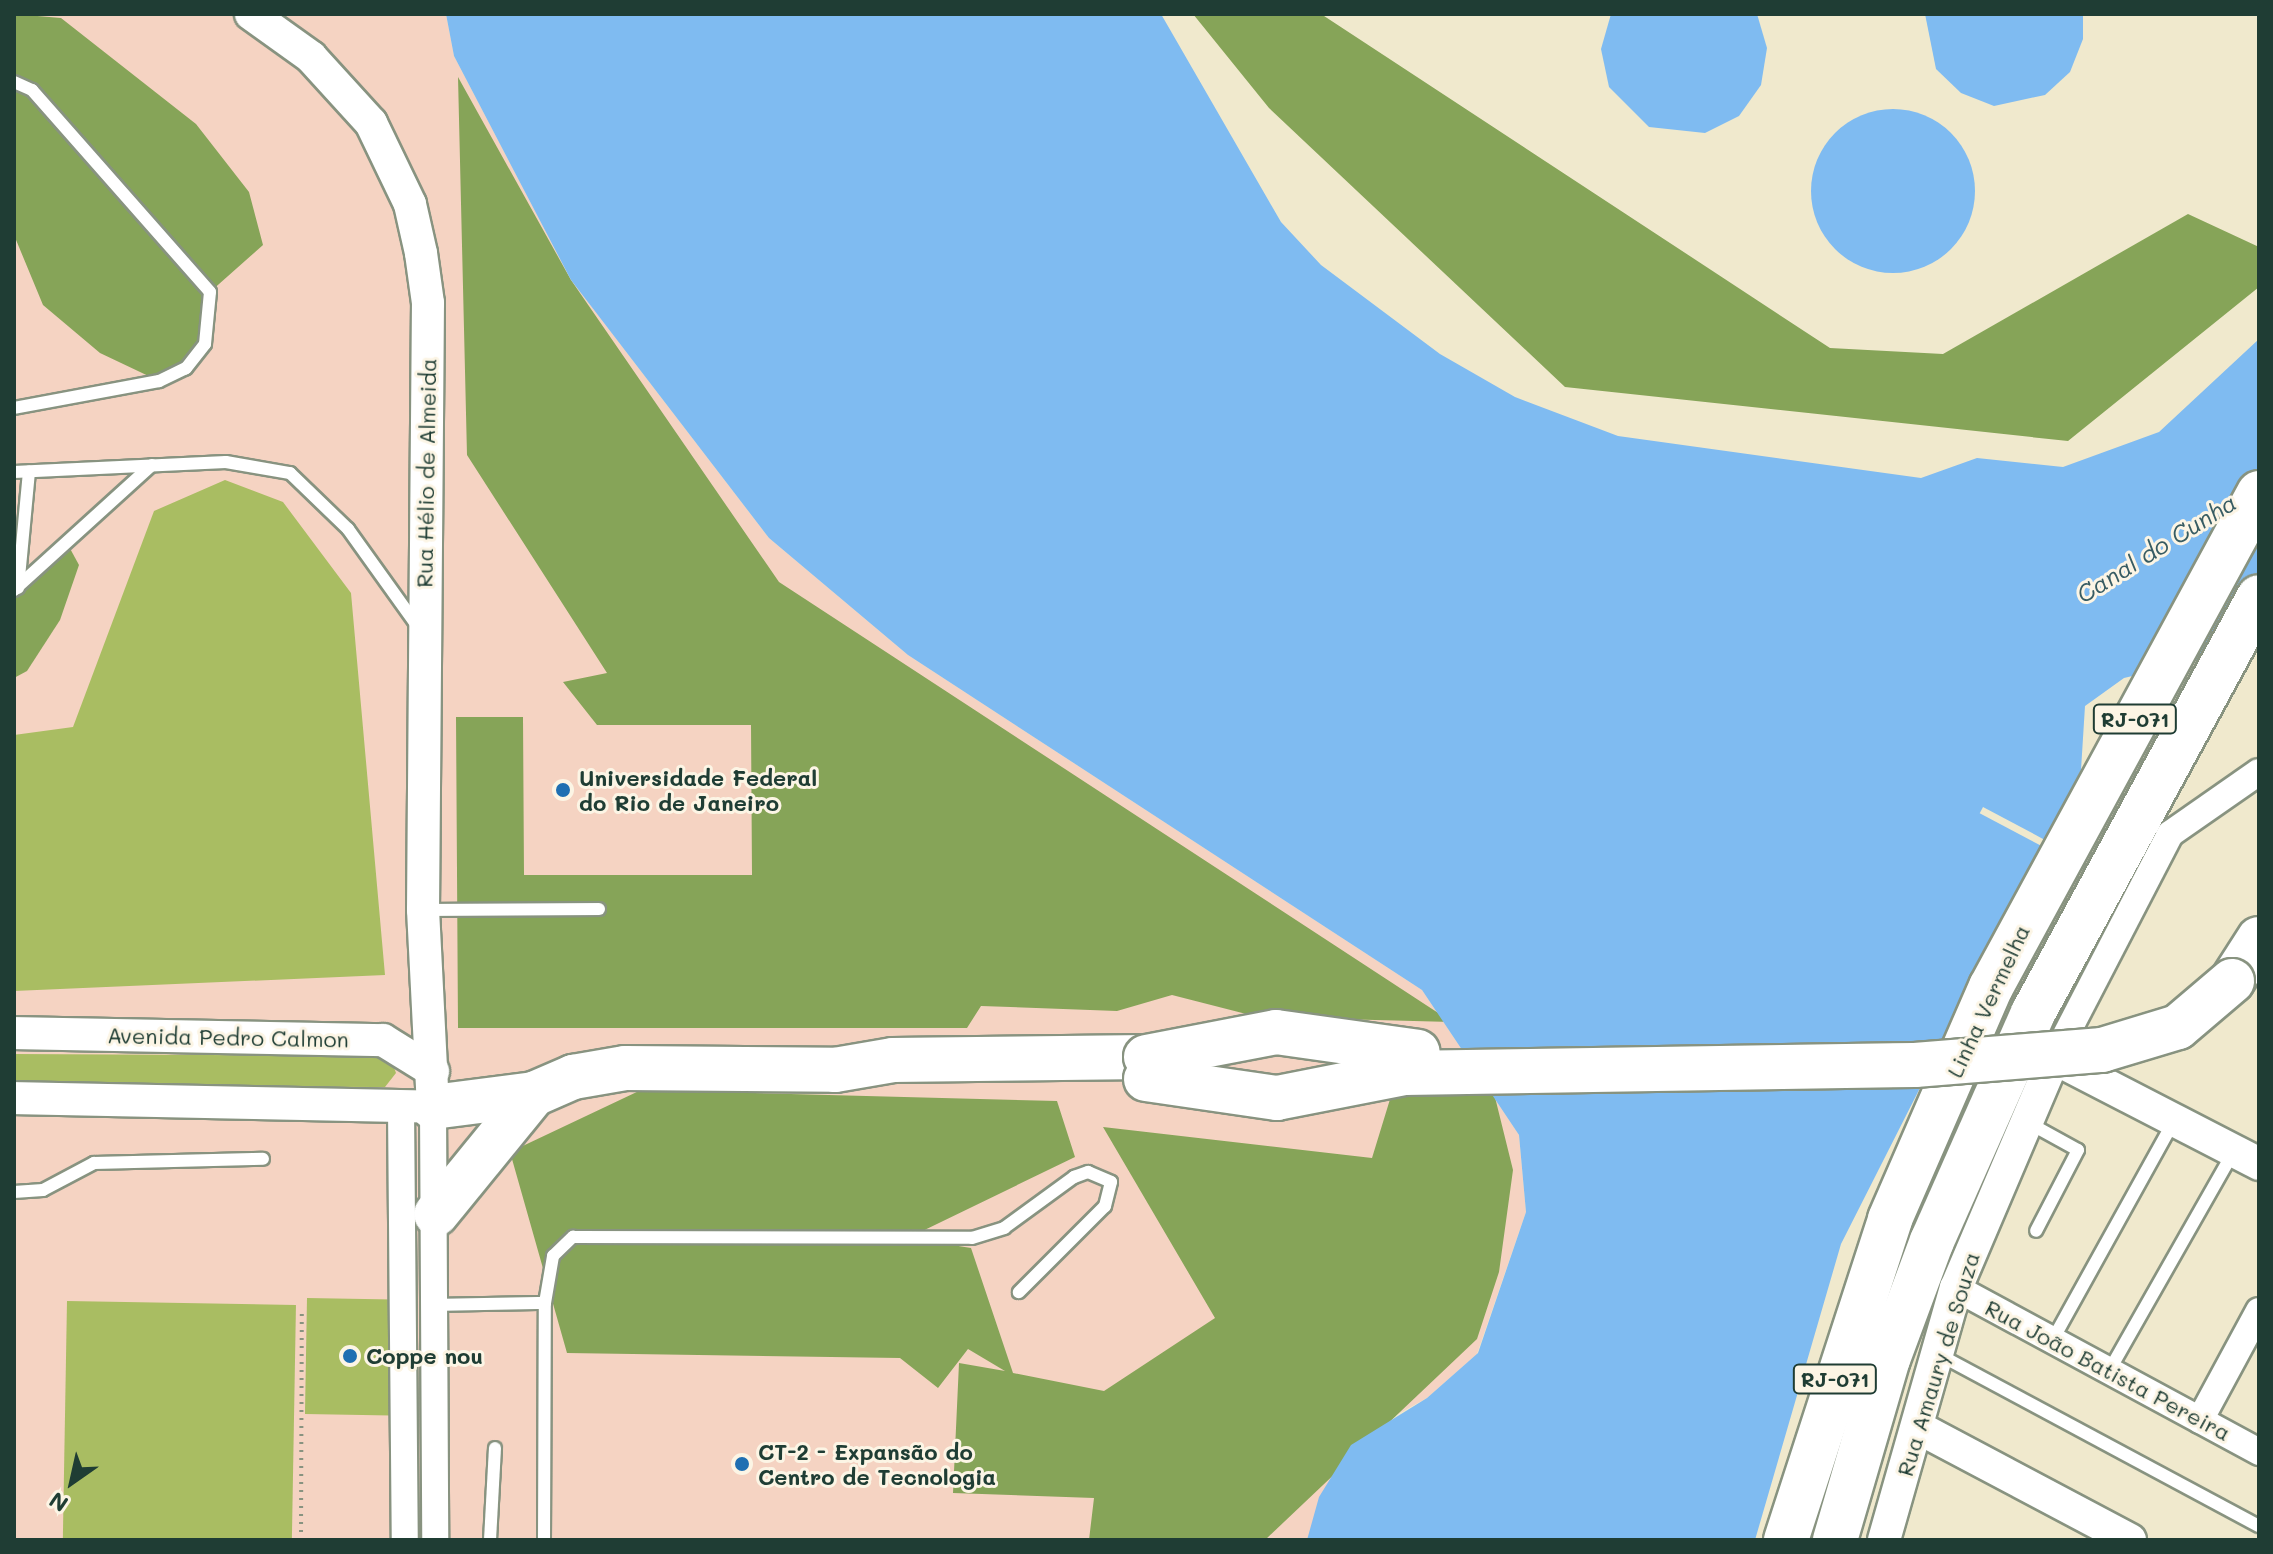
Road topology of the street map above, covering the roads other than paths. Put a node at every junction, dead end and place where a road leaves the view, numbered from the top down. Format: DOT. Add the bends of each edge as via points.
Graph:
graph roads {
  1 [pos="251,14"];
  2 [pos="14,82"];
  3 [pos="14,408"];
  4 [pos="152,465"];
  5 [pos="14,472"];
  6 [pos="29,472"];
  7 [pos="2259,493"];
  8 [pos="16,589"];
  9 [pos="2259,597"];
  10 [pos="423,633"];
  11 [pos="2259,772"];
  12 [pos="599,909"];
  13 [pos="423,910"];
  14 [pos="2259,939"];
  15 [pos="426,996"];
  16 [pos="14,1033"];
  17 [pos="383,1040"];
  18 [pos="2001,1054"];
  19 [pos="2054,1058"];
  20 [pos="1032,1069"];
  21 [pos="534,1094"];
  22 [pos="422,1095"];
  23 [pos="14,1098"];
  24 [pos="2176,1119"];
  25 [pos="2025,1120"];
  26 [pos="2247,1157"];
  27 [pos="263,1159"];
  28 [pos="14,1192"];
  29 [pos="436,1214"];
  30 [pos="2036,1231"];
  31 [pos="1956,1288"];
  32 [pos="1019,1292"];
  33 [pos="545,1303"];
  34 [pos="437,1305"];
  35 [pos="2259,1311"];
  36 [pos="2052,1341"];
  37 [pos="1938,1354"];
  38 [pos="2109,1371"];
  39 [pos="2200,1420"];
  40 [pos="1917,1427"];
  41 [pos="495,1448"];
  42 [pos="2259,1452"];
  43 [pos="2259,1526"];
  44 [pos="405,1540"];
  45 [pos="435,1540"];
  46 [pos="490,1540"];
  47 [pos="544,1540"];
  48 [pos="1786,1540"];
  49 [pos="1835,1540"];
  50 [pos="1884,1540"];
  51 [pos="2130,1540"];
  1 -- 10 [label="street, Rua Hélio de Almeida" via="311,57 371,123 410,204 428,303"];
  2 -- 3 [label="lane" via="32,90 210,292 205,344 186,368 159,381"];
  4 -- 6 [label="lane"];
  4 -- 8 [label="lane"];
  4 -- 10 [label="lane" via="226,462 300,478 348,529"];
  5 -- 6 [label="lane"];
  6 -- 8 [label="lane"];
  7 -- 48 [label="highway, Linha Vermelha / RJ-071" via="2011,946 1890,1219"];
  9 -- 49 [label="highway, Linha Vermelha / RJ-071" via="2033,1013 1932,1241 1888,1359"];
  10 -- 13 [label="street, Rua Hélio de Almeida"];
  11 -- 19 [label="street" via="2170,834"];
  12 -- 13 [label="lane"];
  13 -- 15 [label="street, Rua Hélio de Almeida"];
  14 -- 18 [label="highway, bridge" via="2232,981 2160,1036 2102,1050"];
  15 -- 17 [label="street"];
  15 -- 22 [label="street, Rua Hélio de Almeida"];
  16 -- 17 [label="street, Avenida Pedro Calmon"];
  17 -- 22 [label="street"];
  18 -- 20 [label="highway, bridge" via="1915,1065 1404,1073 1277,1098"];
  18 -- 20 [label="highway, bridge" via="1914,1044 1385,1052 1276,1032 1164,1055"];
  19 -- 24 [label="street"];
  19 -- 25 [label="street, Rua Amaury de Souza"];
  20 -- 21 [label="highway" via="893,1060 835,1070 625,1068 573,1077"];
  21 -- 22 [label="highway"];
  21 -- 29 [label="highway"];
  22 -- 23 [label="street"];
  22 -- 29 [label="street"];
  22 -- 44 [label="street"];
  24 -- 26 [label="street"];
  24 -- 36 [label="lane"];
  25 -- 30 [label="lane" via="2078,1150"];
  25 -- 31 [label="street, Rua Amaury de Souza"];
  26 -- 38 [label="lane"];
  27 -- 28 [label="lane" via="94,1163 43,1190"];
  29 -- 34 [label="street"];
  31 -- 36 [label="street, Rua João Batista Pereira"];
  31 -- 37 [label="street, Rua Amaury de Souza"];
  32 -- 33 [label="lane" via="1105,1206 1111,1182 1088,1172 1074,1177 1004,1228 972,1238 573,1237 553,1256"];
  33 -- 34 [label="lane"];
  33 -- 47 [label="lane"];
  34 -- 45 [label="street"];
  35 -- 39 [label="street"];
  36 -- 38 [label="street, Rua João Batista Pereira"];
  37 -- 40 [label="street, Rua Amaury de Souza"];
  37 -- 43 [label="lane"];
  38 -- 39 [label="street, Rua João Batista Pereira"];
  39 -- 42 [label="street, Rua João Batista Pereira"];
  40 -- 50 [label="street, Rua Amaury de Souza"];
  40 -- 51 [label="street"];
  41 -- 46 [label="lane"];
}
